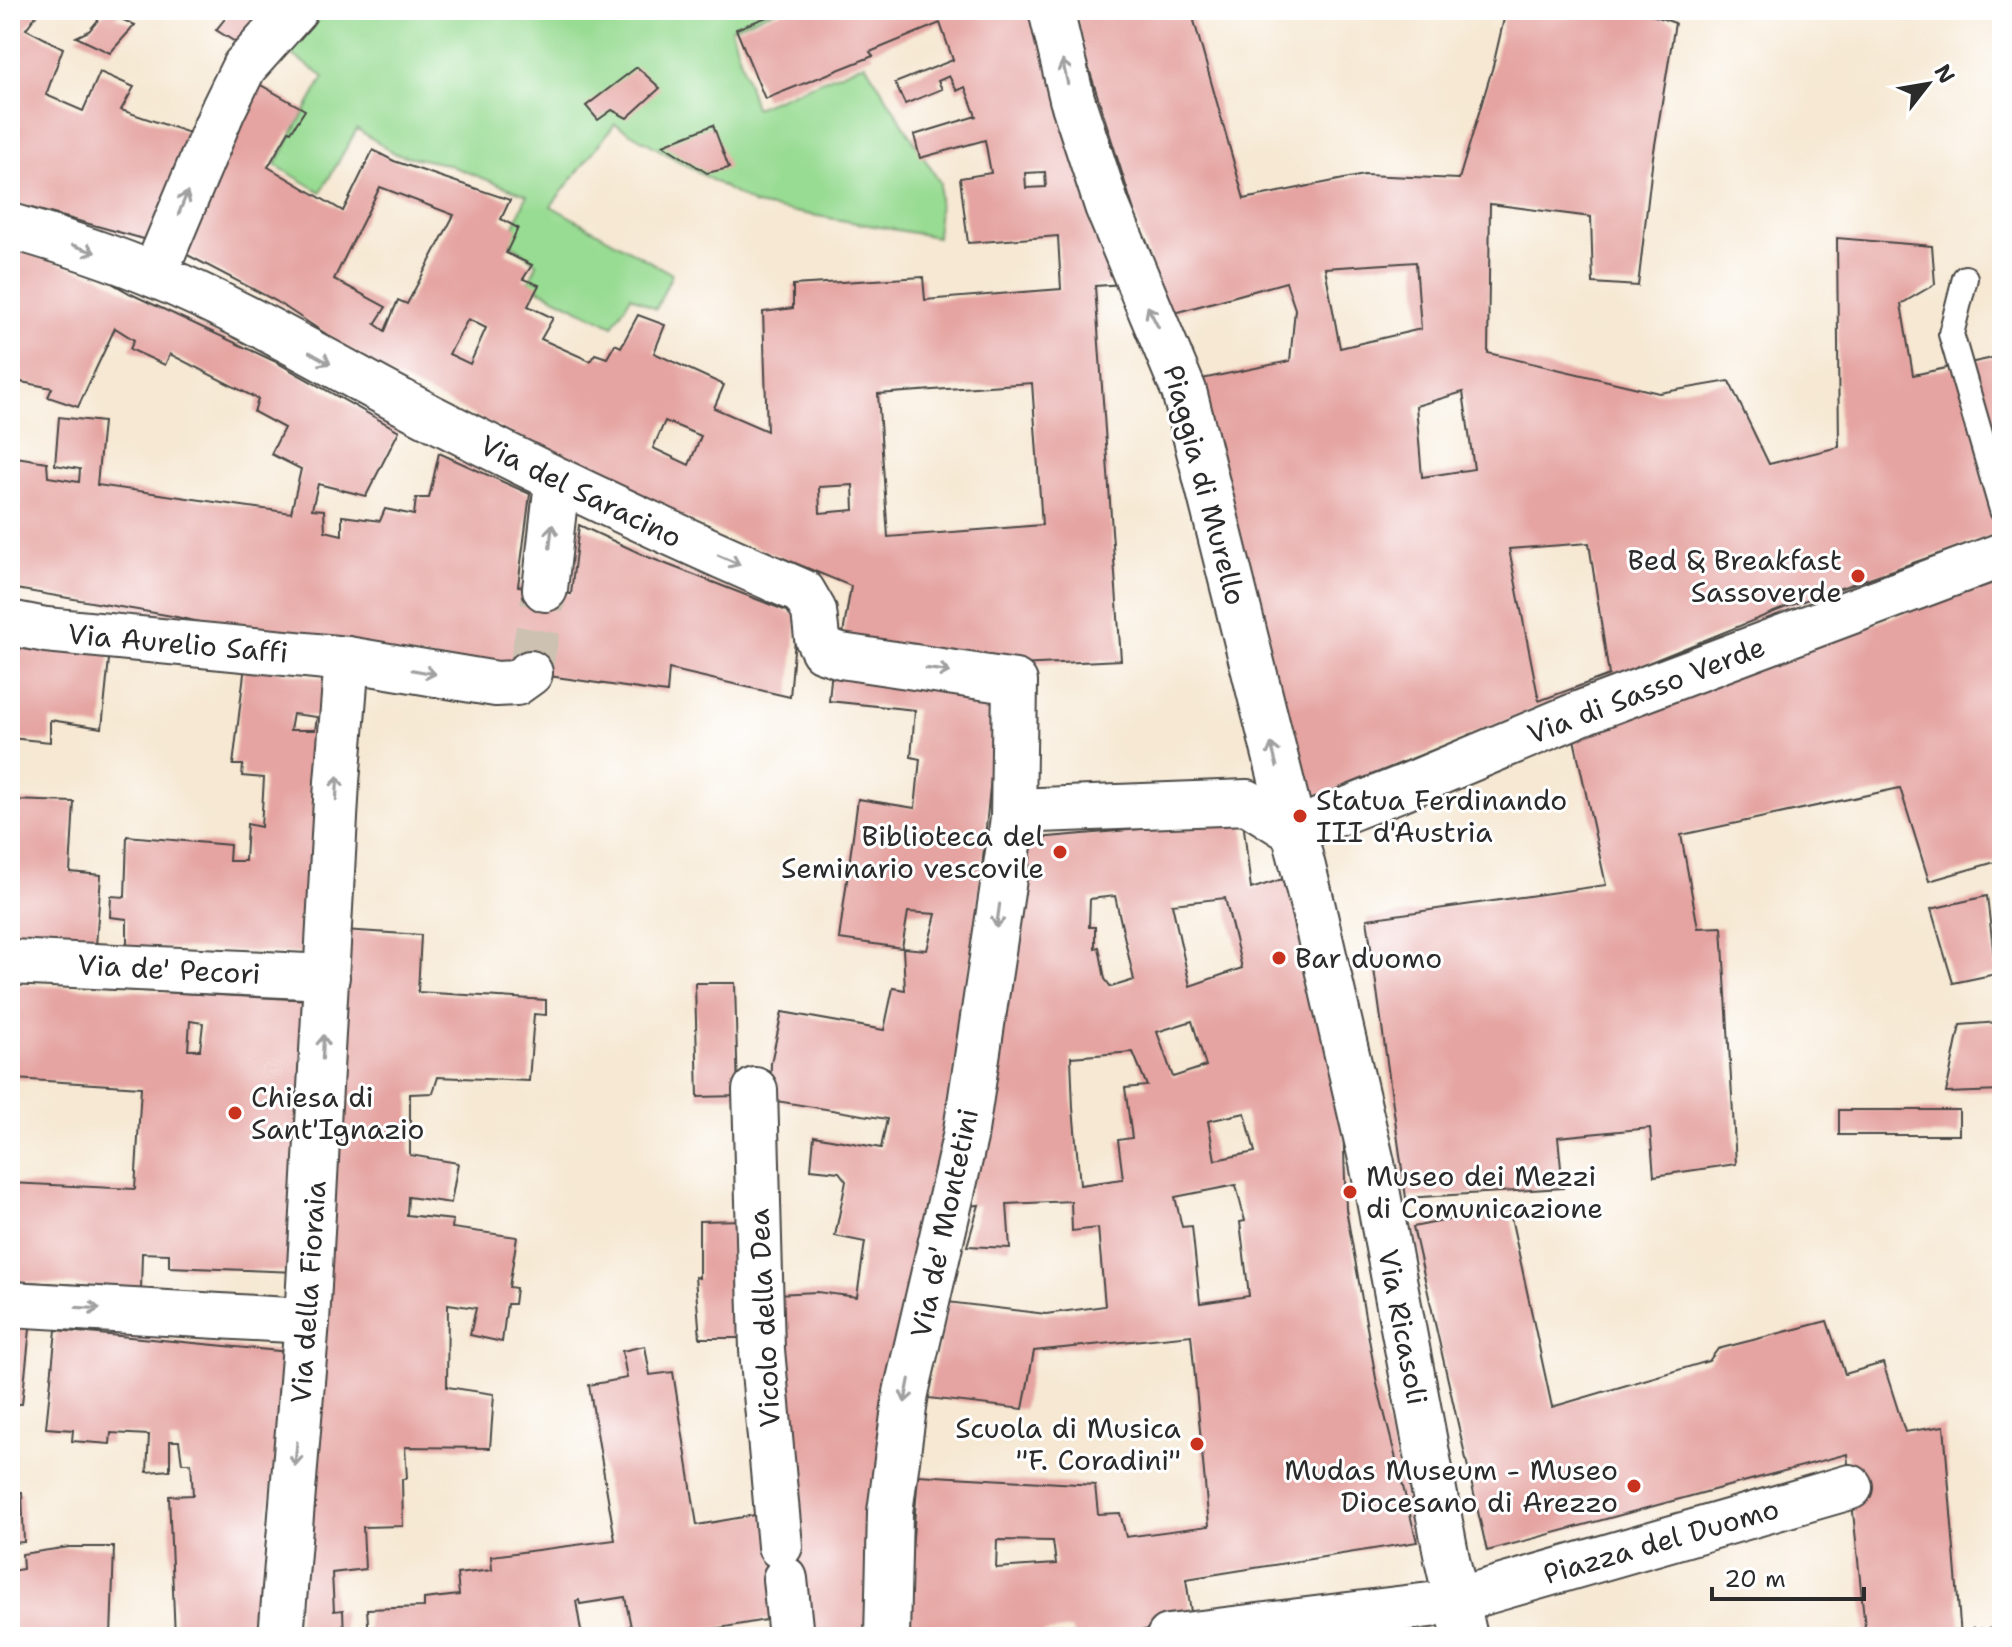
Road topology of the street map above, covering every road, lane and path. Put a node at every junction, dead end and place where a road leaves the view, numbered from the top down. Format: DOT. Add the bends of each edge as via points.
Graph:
graph roads {
  1 [pos="295,10"];
  2 [pos="1051,10"];
  3 [pos="10,226"];
  4 [pos="154,275"];
  5 [pos="1965,278"];
  6 [pos="557,482"];
  7 [pos="2002,510"];
  8 [pos="2002,555"];
  9 [pos="545,589"];
  10 [pos="10,623"];
  11 [pos="347,659"];
  12 [pos="530,673"];
  13 [pos="1014,811"];
  14 [pos="1293,831"];
  15 [pos="10,962"];
  16 [pos="327,977"];
  17 [pos="755,1090"];
  18 [pos="10,1304"];
  19 [pos="307,1321"];
  20 [pos="1850,1487"];
  21 [pos="1455,1612"];
  22 [pos="2002,1630"];
  23 [pos="281,1637"];
  24 [pos="791,1637"];
  25 [pos="887,1637"];
  26 [pos="1169,1637"];
  27 [pos="1971,1637"];
  4 -- 1 [label="street, one-way" via="244,67"];
  14 -- 2 [label="street, Piaggia di Murello, one-way" via="1184,391 1107,206 1072,99"];
  3 -- 4 [label="street, Via del Saracino, one-way"];
  4 -- 6 [label="street, Via del Saracino, one-way" via="261,325"];
  5 -- 7 [label="lane" via="1951,334"];
  9 -- 6 [label="street, one-way"];
  6 -- 13 [label="street, Via del Saracino, one-way" via="803,592 814,611 823,650 1015,682"];
  8 -- 14 [label="street, Via di Sasso Verde" via="1586,711"];
  10 -- 11 [label="street, Via Aurelio Saffi"];
  11 -- 12 [label="street, Via Aurelio Saffi, one-way" via="496,684 516,683"];
  16 -- 11 [label="street, Via della Fioraia, one-way"];
  13 -- 14 [label="street" via="1247,802"];
  13 -- 25 [label="street, Via de' Montetini, one-way" via="965,1137 906,1393 890,1512"];
  14 -- 21 [label="street, Via Ricasoli" via="1372,1163"];
  15 -- 16 [label="street, Via de' Pecori"];
  19 -- 16 [label="street, Via della Fioraia, one-way"];
  17 -- 24 [label="street, Vicolo della Dea" via="762,1350"];
  18 -- 19 [label="street, one-way"];
  19 -- 23 [label="street, Via della Fioraia, one-way"];
  20 -- 21 [label="street, Piazza del Duomo"];
  21 -- 26 [label="street, Piazza del Duomo"];
  22 -- 27 [label="path" via="1971,1630"];
}
